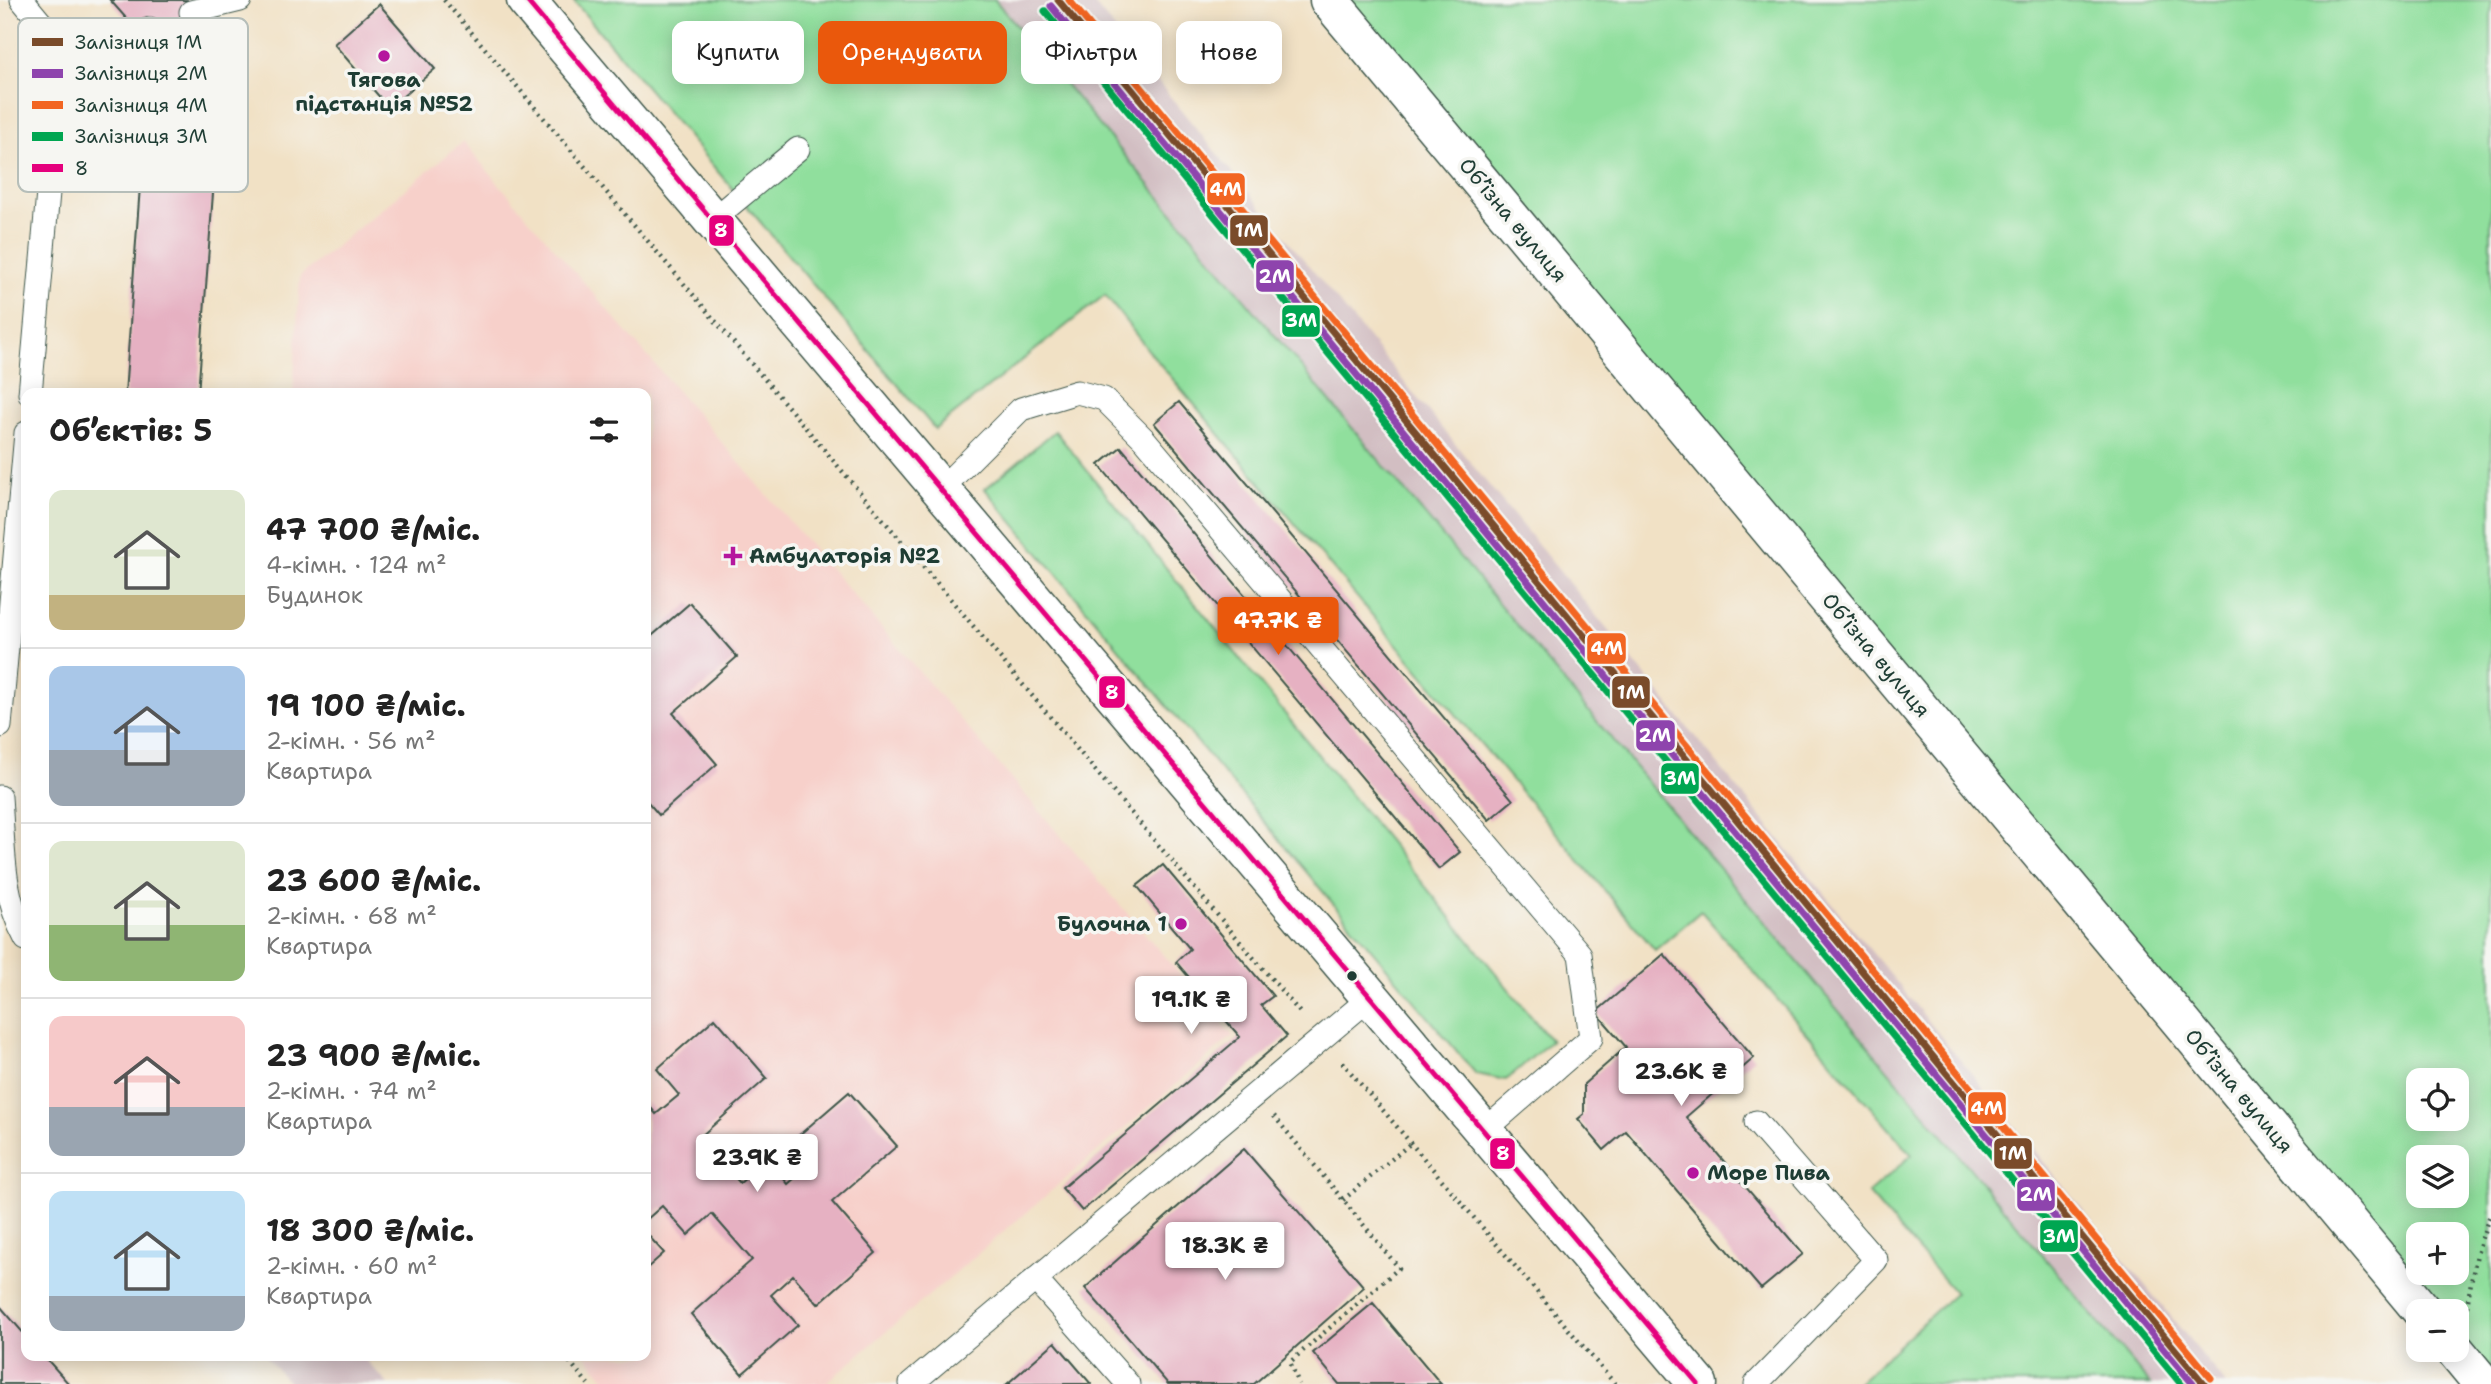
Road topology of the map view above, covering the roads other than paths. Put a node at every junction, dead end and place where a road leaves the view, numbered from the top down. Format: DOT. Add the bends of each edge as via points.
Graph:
graph roads {
  1 [pos="22,0"];
  2 [pos="240,0"];
  3 [pos="526,0"];
  4 [pos="1329,0"];
  5 [pos="191,12"];
  6 [pos="37,18"];
  7 [pos="799,149"];
  8 [pos="48,192"];
  9 [pos="712,220"];
  10 [pos="31,388"];
  11 [pos="21,489"];
  12 [pos="940,490"];
  13 [pos="0,726"];
  14 [pos="0,797"];
  15 [pos="21,929"];
  16 [pos="1371,998"];
  17 [pos="1756,1122"];
  18 [pos="1484,1131"];
  19 [pos="1035,1279"];
  20 [pos="2412,1299"];
  21 [pos="911,1384"];
  22 [pos="1128,1384"];
  23 [pos="1698,1384"];
  24 [pos="1756,1384"];
  1 -- 6 [label="lane"];
  2 -- 5 [label="lane"];
  3 -- 9 [label="street"];
  4 -- 20 [label="street, Обʼїзна вулиця"];
  7 -- 9 [label="lane"];
  8 -- 10 [label="lane"];
  9 -- 12 [label="street"];
  11 -- 13 [label="lane"];
  12 -- 16 [label="street"];
  12 -- 18 [label="lane" via="1021,409 1077,392 1104,400 1145,440 1580,954 1591,1038"];
  14 -- 15 [label="lane" via="6,887"];
  16 -- 18 [label="street"];
  16 -- 19 [label="lane"];
  17 -- 24 [label="lane" via="1876,1260"];
  18 -- 23 [label="street"];
  19 -- 21 [label="lane"];
  19 -- 22 [label="lane"];
}
